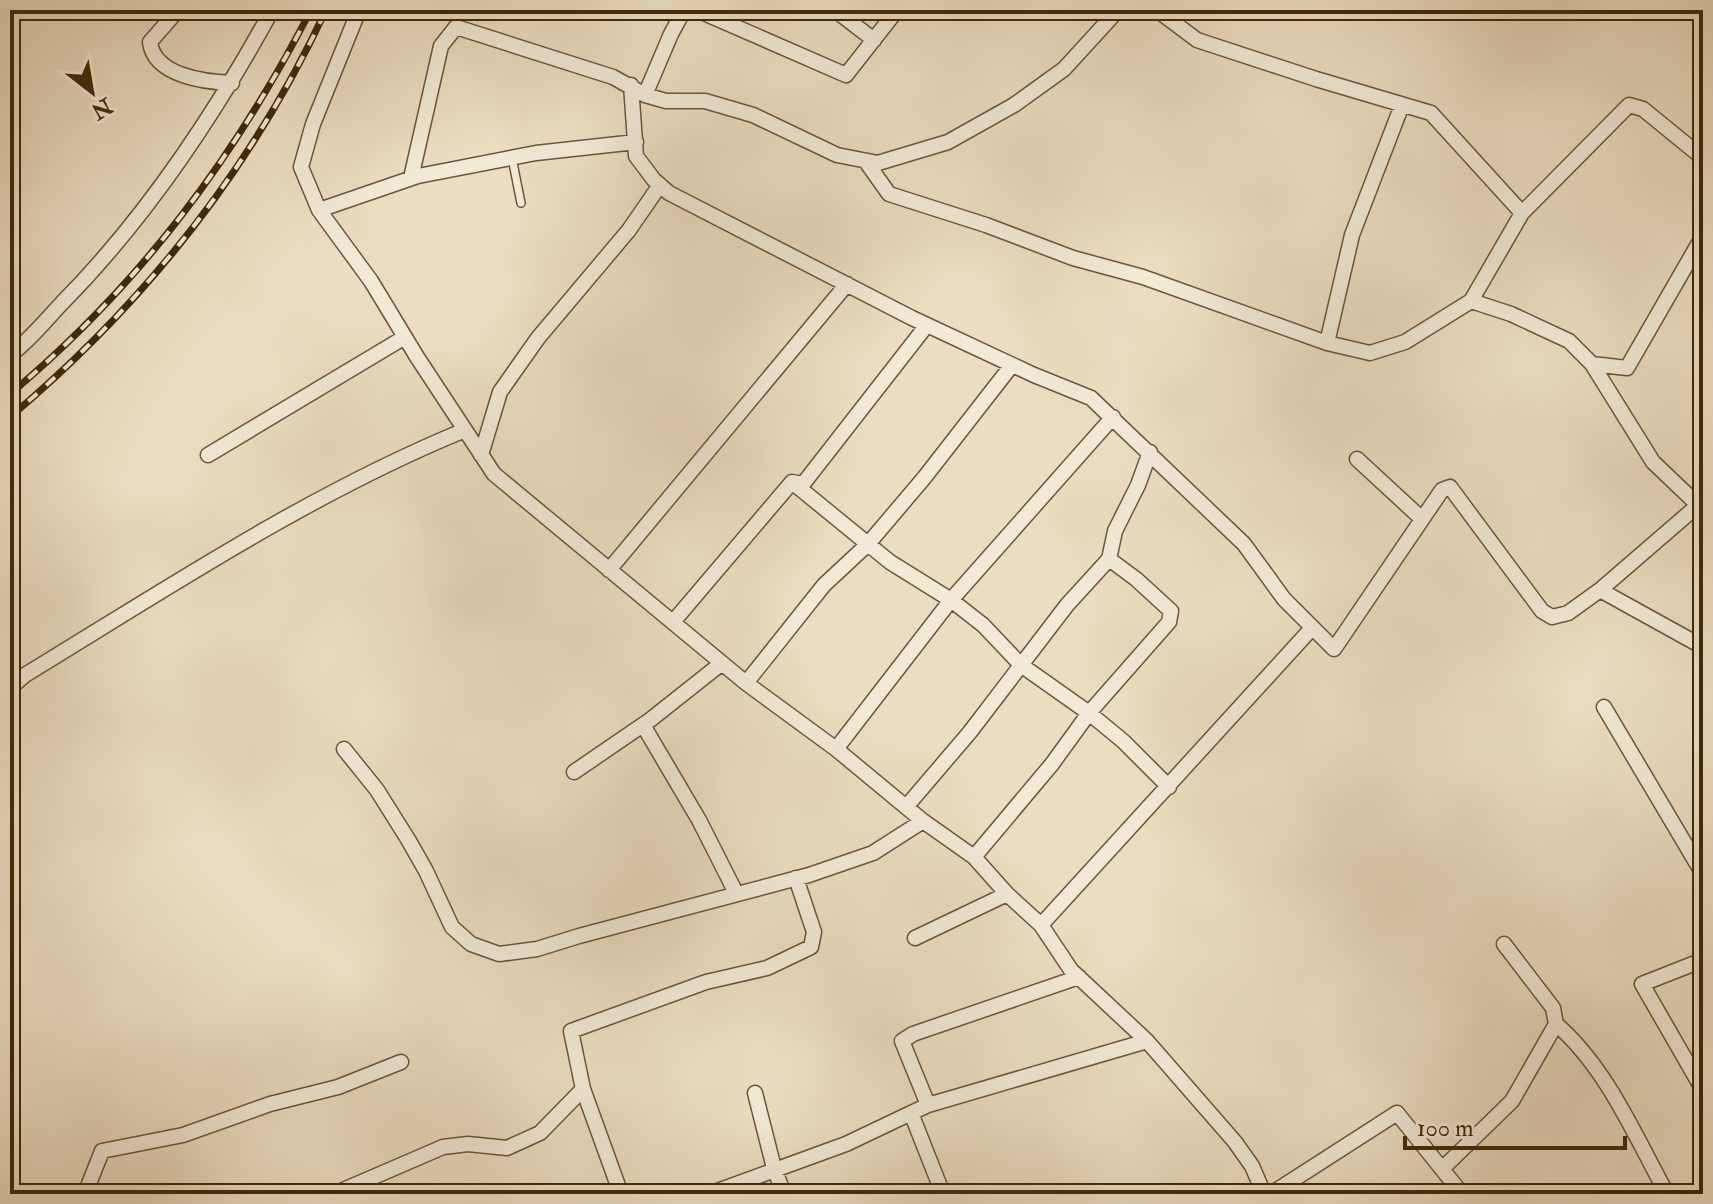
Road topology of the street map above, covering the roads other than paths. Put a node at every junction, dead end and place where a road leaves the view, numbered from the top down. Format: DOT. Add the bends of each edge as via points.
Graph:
graph roads {
  1 [pos="178,10"];
  2 [pos="272,10"];
  3 [pos="359,10"];
  4 [pos="684,10"];
  5 [pos="697,10"];
  6 [pos="835,10"];
  7 [pos="897,10"];
  8 [pos="1118,10"];
  9 [pos="1157,10"];
  10 [pos="874,40"];
  11 [pos="232,83"];
  12 [pos="631,85"];
  13 [pos="645,95"];
  14 [pos="1402,105"];
  15 [pos="636,142"];
  16 [pos="512,158"];
  17 [pos="1703,158"];
  18 [pos="867,163"];
  19 [pos="411,178"];
  20 [pos="660,185"];
  21 [pos="521,203"];
  22 [pos="319,210"];
  23 [pos="1522,213"];
  24 [pos="1703,236"];
  25 [pos="847,284"];
  26 [pos="1471,301"];
  27 [pos="927,325"];
  28 [pos="405,337"];
  29 [pos="1327,343"];
  30 [pos="10,355"];
  31 [pos="1592,364"];
  32 [pos="1012,365"];
  33 [pos="1113,417"];
  34 [pos="465,430"];
  35 [pos="1150,452"];
  36 [pos="208,455"];
  37 [pos="481,455"];
  38 [pos="1357,459"];
  39 [pos="792,482"];
  40 [pos="1701,503"];
  41 [pos="1422,519"];
  42 [pos="868,544"];
  43 [pos="1109,559"];
  44 [pos="609,570"];
  45 [pos="1600,590"];
  46 [pos="951,600"];
  47 [pos="673,622"];
  48 [pos="1312,628"];
  49 [pos="1703,647"];
  50 [pos="722,663"];
  51 [pos="1021,665"];
  52 [pos="746,683"];
  53 [pos="10,688"];
  54 [pos="1604,707"];
  55 [pos="1089,713"];
  56 [pos="643,725"];
  57 [pos="344,749"];
  58 [pos="836,749"];
  59 [pos="574,772"];
  60 [pos="1169,787"];
  61 [pos="906,807"];
  62 [pos="923,821"];
  63 [pos="974,857"];
  64 [pos="1703,874"];
  65 [pos="796,878"];
  66 [pos="736,893"];
  67 [pos="1007,894"];
  68 [pos="1041,925"];
  69 [pos="915,938"];
  70 [pos="1504,944"];
  71 [pos="1703,960"];
  72 [pos="1079,977"];
  73 [pos="1556,1024"];
  74 [pos="1147,1041"];
  75 [pos="401,1062"];
  76 [pos="583,1089"];
  77 [pos="1703,1090"];
  78 [pos="755,1093"];
  79 [pos="928,1105"];
  80 [pos="911,1113"];
  81 [pos="774,1168"];
  82 [pos="1442,1169"];
  83 [pos="1294,1188"];
  84 [pos="85,1194"];
  85 [pos="334,1194"];
  86 [pos="621,1194"];
  87 [pos="709,1194"];
  88 [pos="784,1194"];
  89 [pos="943,1194"];
  90 [pos="1264,1194"];
  91 [pos="1271,1194"];
  92 [pos="1462,1194"];
  93 [pos="1667,1194"];
  1 -- 11 [label="street" via="150,42 155,57 183,75"];
  2 -- 11 [label="street"];
  3 -- 22 [label="street" via="301,167"];
  4 -- 13 [label="street"];
  5 -- 10 [label="street" via="846,75"];
  6 -- 10 [label="street"];
  7 -- 10 [label="street"];
  8 -- 18 [label="street" via="1064,69 1014,105 948,142"];
  9 -- 14 [label="street" via="1197,40"];
  11 -- 30 [label="street" via="159,190 94,271"];
  12 -- 13 [label="street"];
  12 -- 15 [label="street"];
  12 -- 19 [label="street" via="456,27 441,46"];
  13 -- 18 [label="street" via="705,101 753,115 837,155"];
  14 -- 23 [label="street" via="1431,113"];
  14 -- 29 [label="street" via="1352,235"];
  15 -- 16 [label="street"];
  15 -- 20 [label="street" via="636,156"];
  16 -- 19 [label="street"];
  16 -- 21 [label="lane"];
  17 -- 23 [label="street" via="1643,109 1629,105"];
  18 -- 29 [label="street" via="889,194"];
  19 -- 22 [label="street"];
  20 -- 25 [label="street"];
  20 -- 37 [label="street" via="500,392"];
  22 -- 28 [label="street"];
  23 -- 26 [label="street"];
  24 -- 31 [label="street" via="1627,368"];
  25 -- 27 [label="street"];
  25 -- 44 [label="street"];
  26 -- 29 [label="street" via="1405,342 1370,353"];
  26 -- 31 [label="street" via="1569,341"];
  27 -- 32 [label="street"];
  27 -- 39 [label="street" via="803,484"];
  28 -- 34 [label="street"];
  28 -- 36 [label="street"];
  31 -- 40 [label="street" via="1653,462"];
  32 -- 33 [label="street" via="1091,398"];
  32 -- 42 [label="street"];
  33 -- 35 [label="street"];
  33 -- 46 [label="street"];
  34 -- 37 [label="street"];
  34 -- 53 [label="street" via="397,458 209,561"];
  35 -- 43 [label="street" via="1115,531"];
  35 -- 48 [label="street" via="1244,544"];
  37 -- 44 [label="street" via="494,474"];
  38 -- 41 [label="street"];
  39 -- 42 [label="street"];
  39 -- 47 [label="street"];
  40 -- 45 [label="street"];
  41 -- 45 [label="street" via="1442,490 1450,487 1542,611 1552,617 1568,613"];
  41 -- 48 [label="street" via="1334,649"];
  42 -- 46 [label="street"];
  42 -- 52 [label="street" via="824,585"];
  43 -- 51 [label="street"];
  43 -- 55 [label="street" via="1171,611 1169,622"];
  44 -- 47 [label="street"];
  45 -- 49 [label="street"];
  46 -- 51 [label="street"];
  46 -- 58 [label="street"];
  47 -- 50 [label="street"];
  48 -- 60 [label="street"];
  50 -- 52 [label="street"];
  50 -- 56 [label="street"];
  51 -- 55 [label="street"];
  51 -- 61 [label="street"];
  52 -- 58 [label="street"];
  54 -- 64 [label="street"];
  55 -- 60 [label="street"];
  55 -- 63 [label="street"];
  56 -- 59 [label="street"];
  56 -- 66 [label="street"];
  57 -- 66 [label="street" via="409,841 452,927 471,944 499,954 537,949"];
  58 -- 61 [label="street"];
  60 -- 68 [label="street"];
  61 -- 62 [label="street"];
  62 -- 63 [label="street"];
  62 -- 65 [label="street" via="873,853"];
  63 -- 67 [label="street"];
  65 -- 66 [label="street"];
  65 -- 76 [label="street" via="814,932 811,947 767,968 706,982 571,1031"];
  67 -- 68 [label="street"];
  67 -- 69 [label="street"];
  68 -- 72 [label="street"];
  70 -- 73 [label="street" via="1553,1008"];
  71 -- 77 [label="street" via="1642,984"];
  72 -- 74 [label="street"];
  72 -- 79 [label="street" via="902,1041"];
  73 -- 82 [label="street" via="1512,1101"];
  73 -- 93 [label="street" via="1577,1042 1607,1085"];
  74 -- 79 [label="street"];
  74 -- 90 [label="street" via="1235,1142"];
  75 -- 84 [label="street" via="183,1135 102,1151"];
  76 -- 85 [label="street" via="540,1133 507,1148 443,1147"];
  76 -- 86 [label="street"];
  78 -- 81 [label="street"];
  79 -- 80 [label="street"];
  80 -- 81 [label="street" via="846,1144"];
  80 -- 89 [label="street"];
  81 -- 87 [label="street"];
  81 -- 88 [label="street"];
  82 -- 83 [label="street" via="1397,1113"];
  82 -- 92 [label="street"];
  83 -- 91 [label="street"];
}
